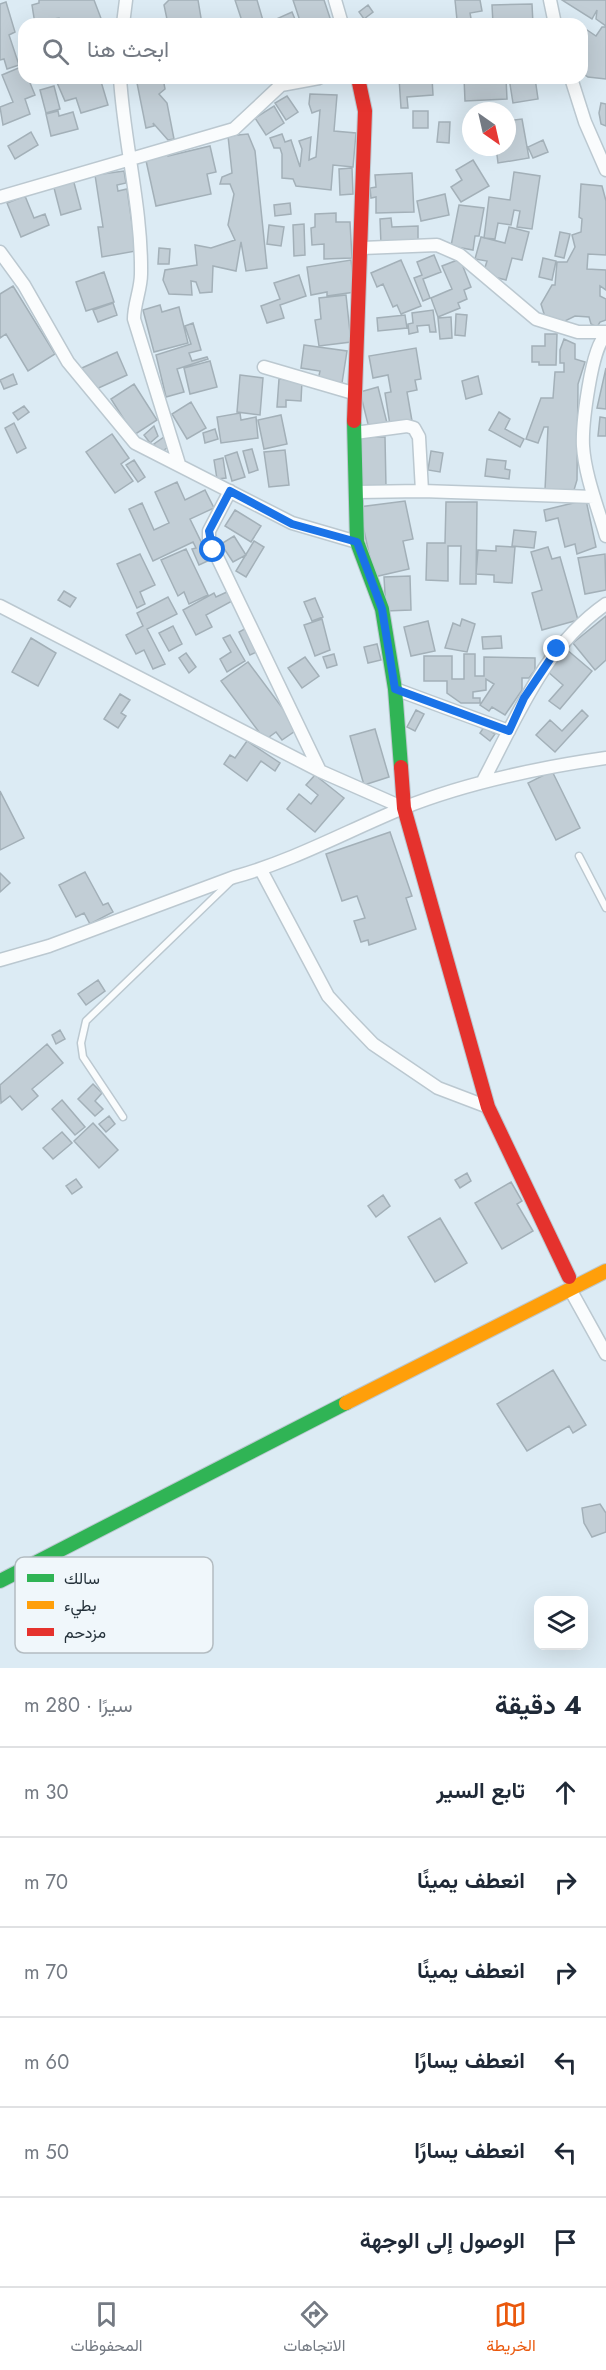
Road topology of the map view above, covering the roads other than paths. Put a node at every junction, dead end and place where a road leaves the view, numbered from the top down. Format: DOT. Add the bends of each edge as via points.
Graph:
graph roads {
  1 [pos="126,0"];
  2 [pos="335,0"];
  3 [pos="550,0"];
  4 [pos="124,18"];
  5 [pos="340,18"];
  6 [pos="554,18"];
  7 [pos="121,84"];
  8 [pos="286,84"];
  9 [pos="359,84"];
  10 [pos="573,84"];
  11 [pos="131,159"];
  12 [pos="606,170"];
  13 [pos="0,197"];
  14 [pos="362,248"];
  15 [pos="0,252"];
  16 [pos="606,333"];
  17 [pos="264,367"];
  18 [pos="353,393"];
  19 [pos="355,433"];
  20 [pos="179,464"];
  21 [pos="230,491"];
  22 [pos="422,491"];
  23 [pos="357,492"];
  24 [pos="594,497"];
  25 [pos="606,536"];
  26 [pos="357,542"];
  27 [pos="606,604"];
  28 [pos="0,606"];
  29 [pos="395,689"];
  30 [pos="509,731"];
  31 [pos="606,758"];
  32 [pos="320,771"];
  33 [pos="483,781"];
  34 [pos="404,808"];
  35 [pos="579,856"];
  36 [pos="261,870"];
  37 [pos="234,877"];
  38 [pos="606,908"];
  39 [pos="0,960"];
  40 [pos="488,1107"];
  41 [pos="123,1117"];
  42 [pos="606,1256"];
  43 [pos="606,1271"];
  44 [pos="570,1284"];
  45 [pos="606,1354"];
  46 [pos="47,1557"];
  47 [pos="15,1573"];
  48 [pos="0,1581"];
  1 -- 4 [label="street"];
  2 -- 5 [label="street"];
  3 -- 6 [label="street"];
  7 -- 11 [label="street"];
  8 -- 11 [label="street" via="234,129"];
  9 -- 14 [label="street" via="365,111"];
  10 -- 12 [label="street"];
  11 -- 13 [label="street"];
  11 -- 20 [label="street" via="141,276 134,319"];
  14 -- 16 [label="street" via="437,244 460,255 536,319 578,332"];
  14 -- 18 [label="street"];
  15 -- 20 [label="street" via="24,285 68,362 135,443"];
  16 -- 24 [label="street" via="597,349 590,380 583,446"];
  17 -- 18 [label="street"];
  18 -- 19 [label="street"];
  19 -- 22 [label="street" via="414,428"];
  19 -- 23 [label="street"];
  20 -- 21 [label="street"];
  21 -- 26 [label="street" via="292,524"];
  21 -- 32 [label="street" via="209,531 209,540"];
  22 -- 23 [label="street"];
  22 -- 24 [label="street"];
  23 -- 26 [label="street"];
  24 -- 25 [label="street"];
  26 -- 29 [label="street" via="382,609"];
  27 -- 30 [label="street" via="588,616 557,649 524,698"];
  28 -- 32 [label="street"];
  29 -- 30 [label="street"];
  29 -- 34 [label="street"];
  30 -- 33 [label="street"];
  31 -- 33 [label="street"];
  32 -- 34 [label="street"];
  33 -- 34 [label="street"];
  34 -- 36 [label="street"];
  34 -- 40 [label="street"];
  35 -- 38 [label="lane"];
  36 -- 37 [label="street"];
  36 -- 40 [label="street" via="328,996 350,1020 373,1044 438,1088"];
  37 -- 39 [label="street" via="49,946"];
  37 -- 41 [label="lane" via="86,1021 81,1043 83,1057"];
  40 -- 44 [label="street"];
  42 -- 44 [label="street"];
  43 -- 44 [label="street"];
  44 -- 45 [label="street"];
  44 -- 46 [label="street" via="554,1286 533,1306"];
  47 -- 48 [label="street"];
}
